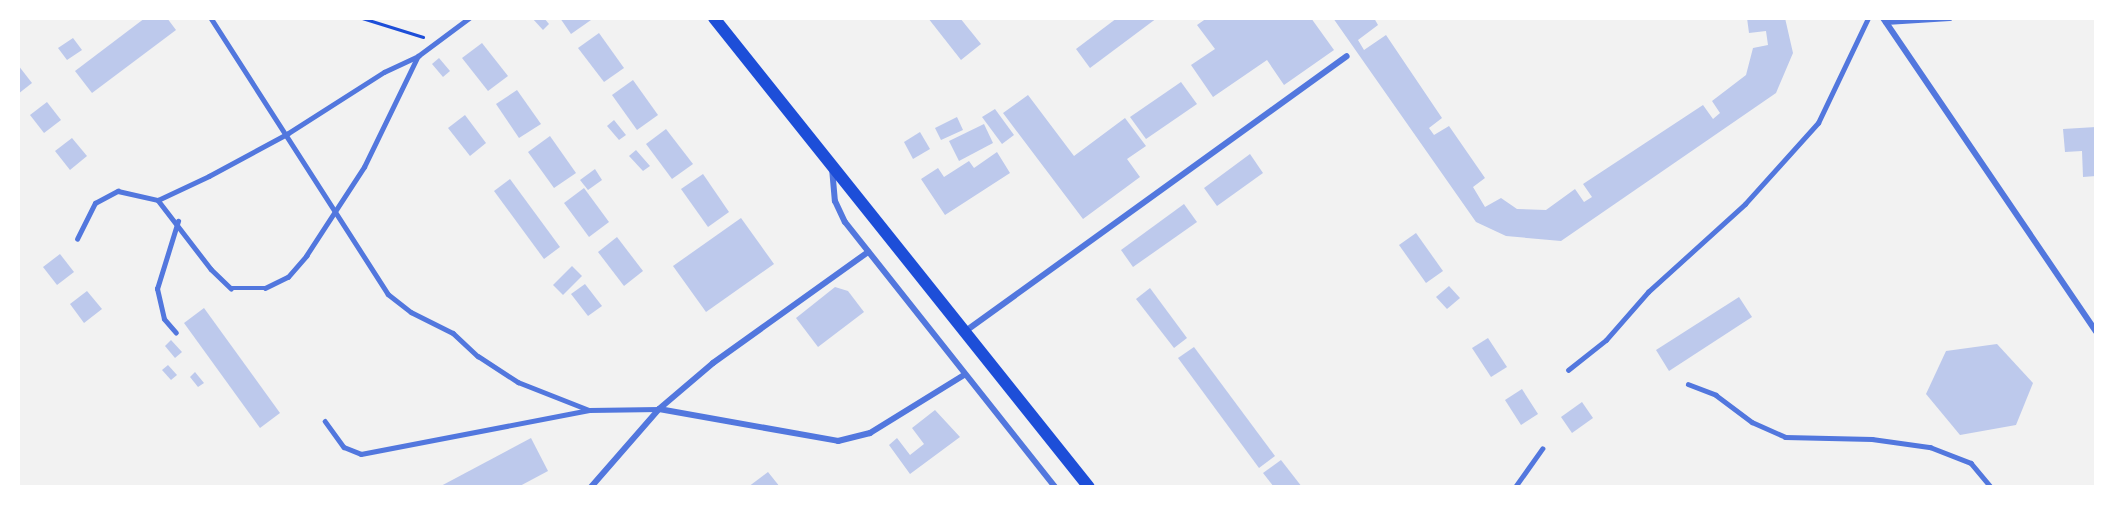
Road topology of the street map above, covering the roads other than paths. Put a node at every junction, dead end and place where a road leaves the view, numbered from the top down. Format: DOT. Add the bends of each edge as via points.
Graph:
graph roads {
  1 [pos="211,18"];
  2 [pos="469,18"];
  3 [pos="714,18"];
  4 [pos="1868,18"];
  5 [pos="1950,18"];
  6 [pos="1885,20"];
  7 [pos="418,56"];
  8 [pos="1347,56"];
  9 [pos="287,134"];
  10 [pos="832,167"];
  11 [pos="158,200"];
  12 [pos="336,208"];
  13 [pos="178,221"];
  14 [pos="77,239"];
  15 [pos="868,252"];
  16 [pos="967,330"];
  17 [pos="2096,332"];
  18 [pos="176,333"];
  19 [pos="1568,370"];
  20 [pos="964,375"];
  21 [pos="1688,384"];
  22 [pos="659,409"];
  23 [pos="589,410"];
  24 [pos="325,421"];
  25 [pos="1542,449"];
  26 [pos="591,487"];
  27 [pos="1055,487"];
  28 [pos="1089,487"];
  29 [pos="1515,487"];
  30 [pos="1991,487"];
  1 -- 9 [label="lane"];
  2 -- 7 [label="lane"];
  3 -- 10 [label="main road"];
  4 -- 19 [label="lane" via="1818,123 1745,204 1648,292 1606,340"];
  5 -- 6 [label="street"];
  6 -- 17 [label="street"];
  7 -- 9 [label="lane" via="384,72"];
  7 -- 12 [label="lane" via="364,167"];
  8 -- 16 [label="street"];
  9 -- 11 [label="lane"];
  9 -- 12 [label="lane"];
  10 -- 15 [label="street" via="834,201"];
  10 -- 16 [label="main road"];
  11 -- 13 [label="lane"];
  11 -- 14 [label="lane" via="118,191 95,203"];
  12 -- 13 [label="lane" via="288,277 266,288 231,288 211,269"];
  12 -- 23 [label="lane" via="388,294 411,312 453,333 478,356 518,382"];
  13 -- 18 [label="lane" via="157,288 164,319"];
  15 -- 20 [label="street"];
  15 -- 22 [label="street" via="792,304"];
  16 -- 28 [label="main road"];
  20 -- 22 [label="street" via="870,433 838,441"];
  20 -- 27 [label="street"];
  21 -- 30 [label="lane" via="1716,395 1752,422 1785,437 1872,439 1930,447 1971,463"];
  22 -- 23 [label="lane"];
  22 -- 26 [label="street"];
  23 -- 24 [label="lane" via="361,454 344,447"];
  25 -- 29 [label="lane"];
}
